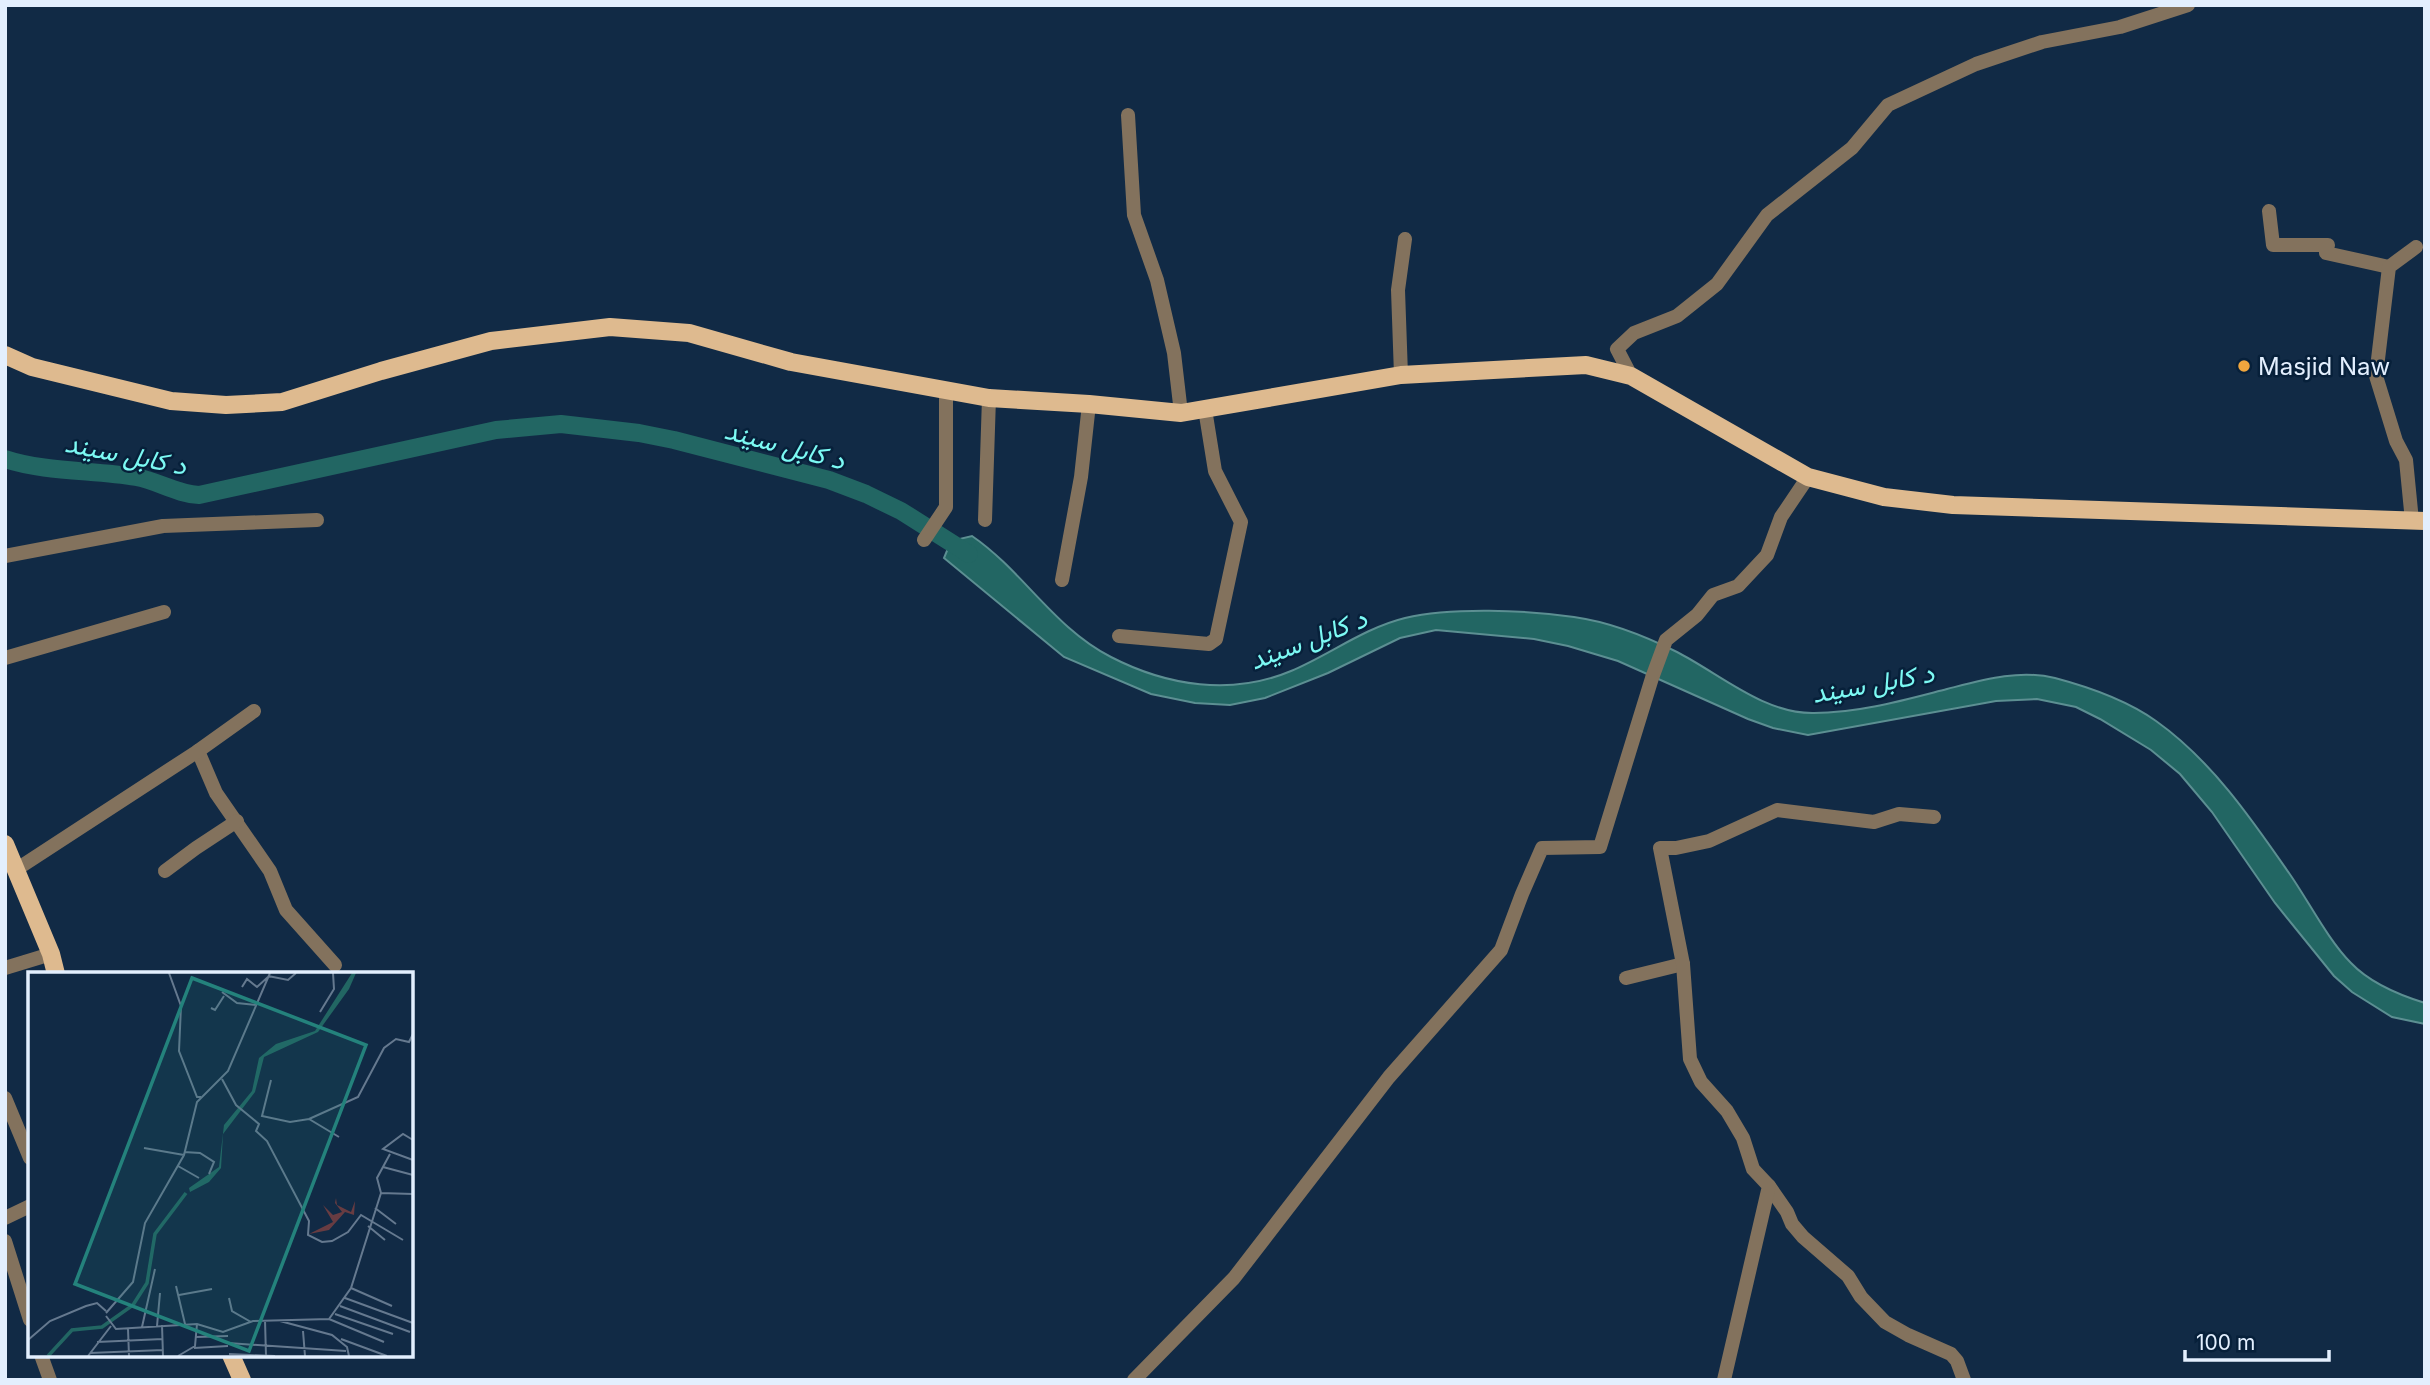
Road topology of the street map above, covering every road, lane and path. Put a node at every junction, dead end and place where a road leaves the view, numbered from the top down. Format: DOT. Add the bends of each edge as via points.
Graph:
graph roads {
  1 [pos="2188,5"];
  2 [pos="1128,115"];
  3 [pos="2269,211"];
  4 [pos="1405,239"];
  5 [pos="2416,247"];
  6 [pos="2389,267"];
  7 [pos="5,355"];
  8 [pos="1401,374"];
  9 [pos="1631,376"];
  10 [pos="946,391"];
  11 [pos="989,398"];
  12 [pos="1090,404"];
  13 [pos="1205,409"];
  14 [pos="1181,413"];
  15 [pos="1808,477"];
  16 [pos="317,520"];
  17 [pos="985,520"];
  18 [pos="2419,521"];
  19 [pos="925,540"];
  20 [pos="5,556"];
  21 [pos="1062,580"];
  22 [pos="164,612"];
  23 [pos="1119,636"];
  24 [pos="5,658"];
  25 [pos="254,711"];
  26 [pos="198,751"];
  27 [pos="1934,817"];
  28 [pos="237,821"];
  29 [pos="5,845"];
  30 [pos="17,869"];
  31 [pos="165,871"];
  32 [pos="51,954"];
  33 [pos="1683,964"];
  34 [pos="335,965"];
  35 [pos="5,968"];
  36 [pos="56,972"];
  37 [pos="1626,978"];
  38 [pos="5,1098"];
  39 [pos="28,1153"];
  40 [pos="1769,1186"];
  41 [pos="28,1207"];
  42 [pos="5,1218"];
  43 [pos="5,1241"];
  44 [pos="28,1314"];
  45 [pos="41,1357"];
  46 [pos="232,1357"];
  47 [pos="50,1380"];
  48 [pos="242,1380"];
  49 [pos="1134,1380"];
  50 [pos="1724,1380"];
  51 [pos="1964,1380"];
  1 -- 9 [label="street" via="1976,64 1888,105 1852,148 1767,215 1717,284 1677,316 1634,333 1616,349"];
  2 -- 14 [label="street" via="1134,215 1157,280 1174,354"];
  3 -- 6 [label="street" via="2273,245 2328,245 2326,253"];
  4 -- 8 [label="street" via="1398,290"];
  5 -- 6 [label="street"];
  6 -- 18 [label="street" via="2376,376 2406,460"];
  7 -- 10 [label="main road" via="32,367 171,401 226,405 282,402 491,341 610,327 689,333 791,362"];
  8 -- 9 [label="main road" via="1586,365"];
  8 -- 13 [label="main road"];
  9 -- 15 [label="main road"];
  10 -- 11 [label="main road"];
  10 -- 19 [label="street" via="946,507"];
  11 -- 12 [label="main road"];
  11 -- 17 [label="street"];
  12 -- 14 [label="main road"];
  12 -- 21 [label="street"];
  13 -- 14 [label="main road"];
  13 -- 23 [label="street" via="1215,471 1241,522 1216,639 1209,644"];
  15 -- 18 [label="main road" via="1884,497 1953,505"];
  15 -- 49 [label="street" via="1781,517 1767,555 1738,586 1713,596 1667,640 1600,847 1542,848 1501,950 1389,1077 1234,1278"];
  16 -- 20 [label="street" via="163,526"];
  22 -- 24 [label="street"];
  25 -- 26 [label="street"];
  26 -- 28 [label="street" via="216,793"];
  26 -- 30 [label="street"];
  27 -- 33 [label="street" via="1899,814 1874,822 1777,810 1709,841 1660,848"];
  28 -- 31 [label="street"];
  28 -- 34 [label="street" via="270,871 286,910"];
  29 -- 30 [label="main road"];
  30 -- 32 [label="main road"];
  32 -- 35 [label="street"];
  32 -- 36 [label="main road"];
  33 -- 37 [label="street"];
  33 -- 40 [label="street" via="1690,1059 1701,1082 1744,1138 1753,1168"];
  38 -- 39 [label="street"];
  40 -- 50 [label="street"];
  40 -- 51 [label="street" via="1803,1237 1848,1276 1885,1322 1951,1354"];
  41 -- 42 [label="street"];
  43 -- 44 [label="street"];
  45 -- 47 [label="street"];
  46 -- 48 [label="main road"];
}
